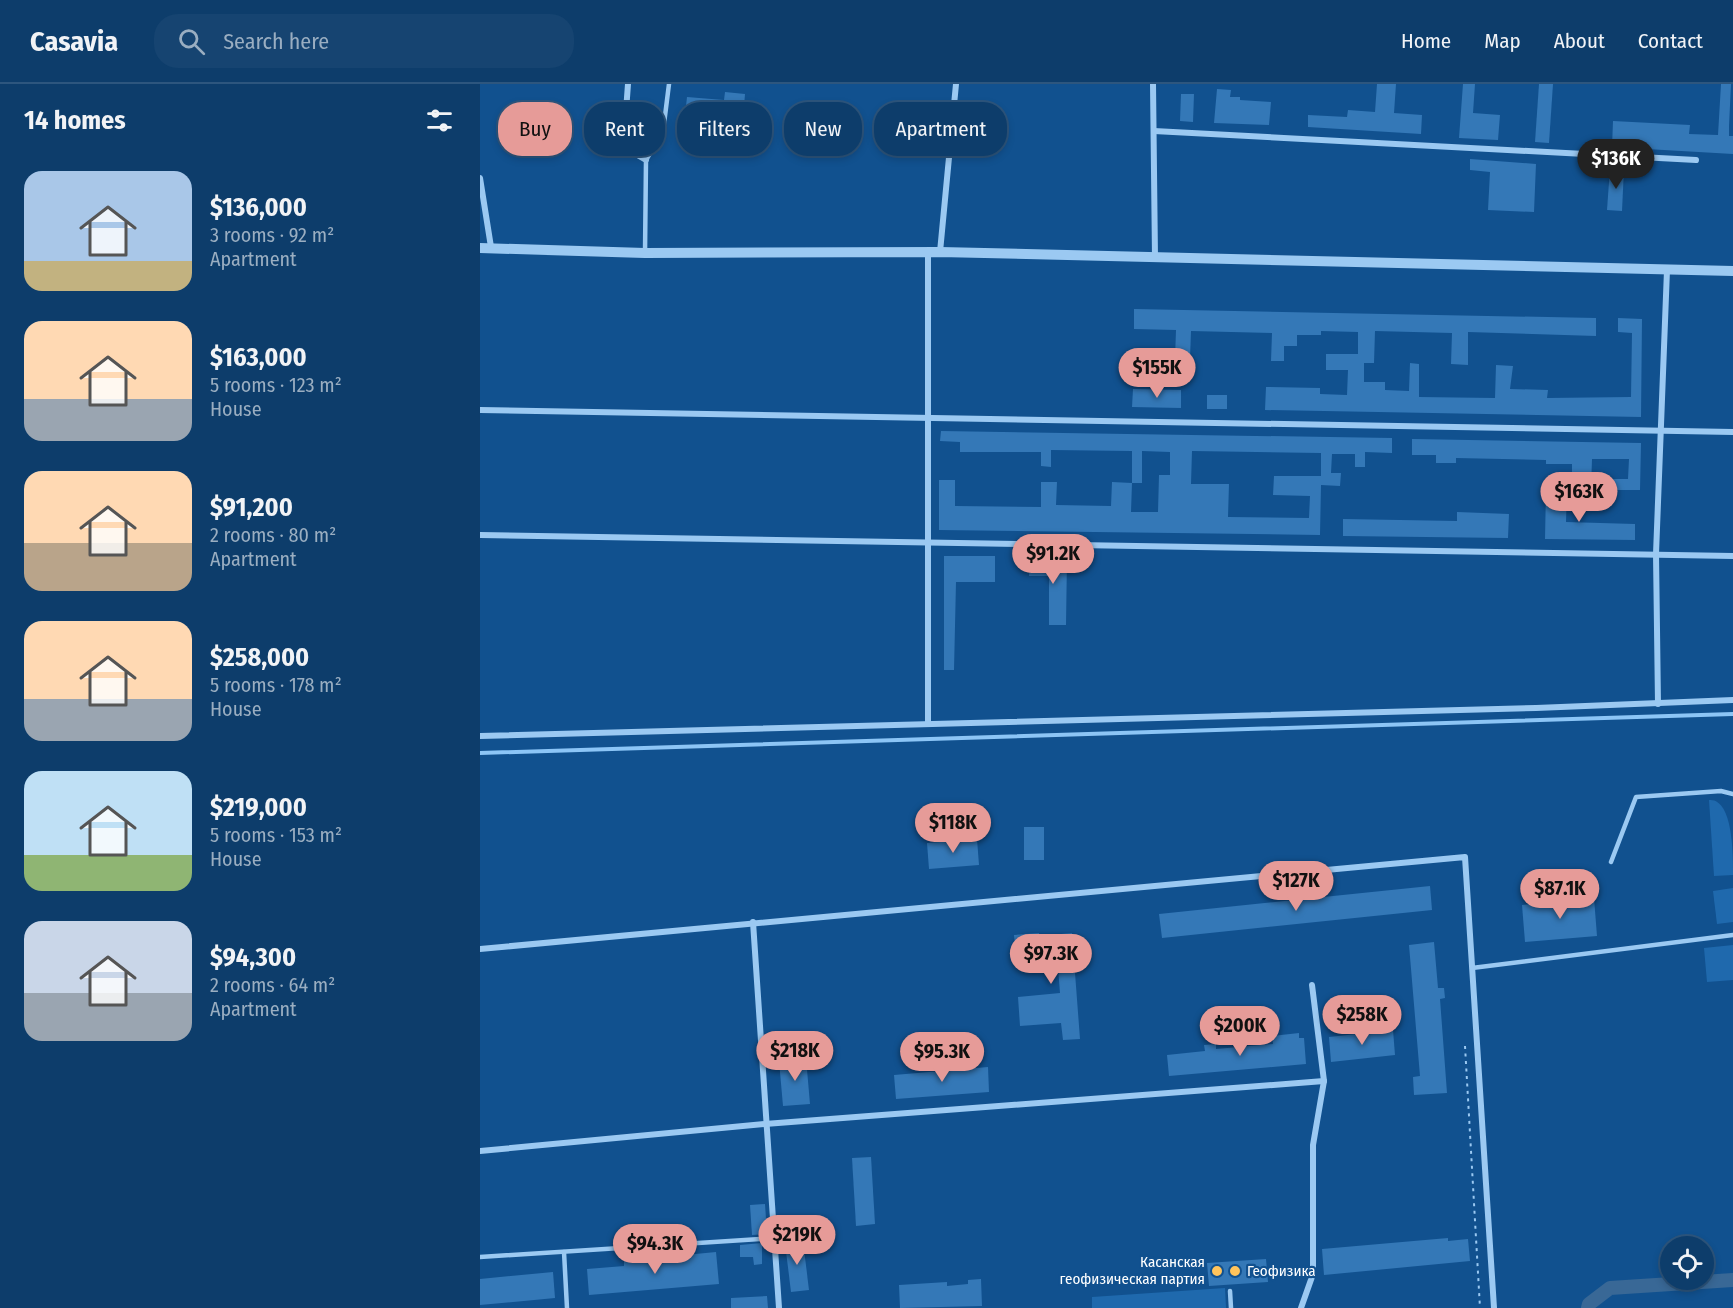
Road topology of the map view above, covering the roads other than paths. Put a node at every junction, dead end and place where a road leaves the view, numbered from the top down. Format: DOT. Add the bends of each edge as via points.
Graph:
graph roads {
  1 [pos="628,84"];
  2 [pos="669,84"];
  3 [pos="956,84"];
  4 [pos="1153,84"];
  5 [pos="1154,132"];
  6 [pos="646,160"];
  7 [pos="1696,160"];
  8 [pos="480,178"];
  9 [pos="486,247"];
  10 [pos="928,252"];
  11 [pos="940,252"];
  12 [pos="645,253"];
  13 [pos="1155,258"];
  14 [pos="1667,270"];
  15 [pos="1733,271"];
  16 [pos="480,410"];
  17 [pos="928,418"];
  18 [pos="1663,430"];
  19 [pos="1733,432"];
  20 [pos="480,535"];
  21 [pos="928,541"];
  22 [pos="1656,554"];
  23 [pos="1733,556"];
  24 [pos="1733,700"];
  25 [pos="1658,704"];
  26 [pos="928,724"];
  27 [pos="480,736"];
  28 [pos="1733,794"];
  29 [pos="1611,862"];
  30 [pos="753,922"];
  31 [pos="1733,935"];
  32 [pos="480,949"];
  33 [pos="1472,968"];
  34 [pos="1312,985"];
  35 [pos="1324,1081"];
  36 [pos="765,1124"];
  37 [pos="480,1151"];
  38 [pos="774,1238"];
  39 [pos="564,1252"];
  40 [pos="480,1257"];
  41 [pos="1230,1291"];
  42 [pos="567,1308"];
  43 [pos="779,1308"];
  44 [pos="1231,1308"];
  45 [pos="1301,1308"];
  46 [pos="1494,1308"];
  1 -- 6 [label="street" via="627,149"];
  2 -- 6 [label="lane" via="663,132"];
  3 -- 11 [label="street"];
  4 -- 5 [label="street"];
  5 -- 7 [label="street"];
  5 -- 13 [label="street"];
  6 -- 12 [label="lane"];
  8 -- 9 [label="street"];
  9 -- 12 [label="street"];
  10 -- 11 [label="street"];
  10 -- 12 [label="street"];
  10 -- 17 [label="street"];
  11 -- 13 [label="street"];
  13 -- 14 [label="street"];
  14 -- 15 [label="street"];
  14 -- 18 [label="street"];
  16 -- 17 [label="street"];
  17 -- 18 [label="street"];
  17 -- 21 [label="street"];
  18 -- 19 [label="street"];
  18 -- 22 [label="street"];
  20 -- 21 [label="street"];
  21 -- 22 [label="street"];
  21 -- 26 [label="street"];
  22 -- 23 [label="street"];
  22 -- 25 [label="street"];
  24 -- 25 [label="street"];
  25 -- 26 [label="street"];
  26 -- 27 [label="street"];
  28 -- 29 [label="lane" via="1721,791 1636,797"];
  30 -- 32 [label="street"];
  30 -- 33 [label="street" via="1465,857"];
  30 -- 36 [label="street"];
  31 -- 33 [label="lane"];
  33 -- 46 [label="street"];
  34 -- 35 [label="street"];
  35 -- 36 [label="street"];
  35 -- 45 [label="street" via="1312,1145 1313,1274"];
  36 -- 37 [label="street"];
  36 -- 38 [label="street"];
  38 -- 39 [label="lane"];
  38 -- 43 [label="street"];
  39 -- 40 [label="lane"];
  39 -- 42 [label="lane"];
  41 -- 44 [label="lane"];
}
